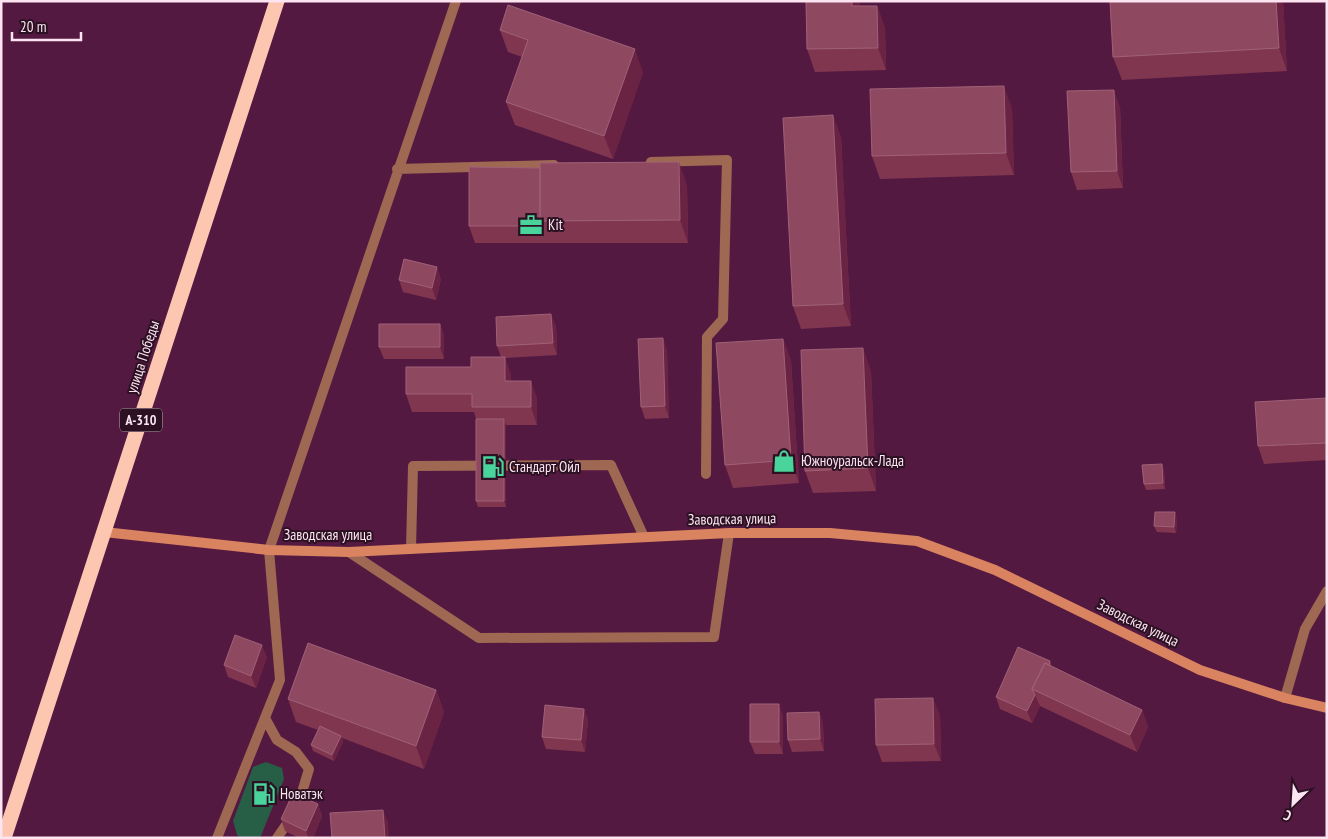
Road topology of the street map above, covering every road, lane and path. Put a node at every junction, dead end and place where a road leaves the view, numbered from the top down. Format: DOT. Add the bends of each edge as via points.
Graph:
graph roads {
  1 [pos="277,1"];
  2 [pos="456,1"];
  3 [pos="640,163"];
  4 [pos="562,165"];
  5 [pos="398,170"];
  6 [pos="706,474"];
  7 [pos="104,532"];
  8 [pos="729,533"];
  9 [pos="644,537"];
  10 [pos="411,549"];
  11 [pos="269,550"];
  12 [pos="350,552"];
  13 [pos="1327,591"];
  14 [pos="1285,698"];
  15 [pos="1327,708"];
  16 [pos="264,718"];
  17 [pos="4,838"];
  18 [pos="216,838"];
  19 [pos="277,838"];
  1 -- 7 [label="highway, улица Победы / А-310"];
  2 -- 5 [label="lane"];
  3 -- 6 [label="lane" via="727,160 723,319 707,337"];
  4 -- 5 [label="lane"];
  5 -- 11 [label="lane"];
  7 -- 11 [label="street, Заводская улица"];
  7 -- 17 [label="highway, улица Победы / А-310"];
  8 -- 9 [label="street, Заводская улица"];
  8 -- 12 [label="lane" via="714,637 480,638"];
  8 -- 14 [label="street, Заводская улица" via="830,533 917,541 995,570 1200,670"];
  9 -- 10 [label="street, Заводская улица"];
  9 -- 10 [label="lane" via="611,464 413,466"];
  10 -- 12 [label="street, Заводская улица"];
  11 -- 12 [label="street, Заводская улица"];
  11 -- 16 [label="lane" via="280,680"];
  13 -- 14 [label="lane" via="1305,629"];
  14 -- 15 [label="street, Заводская улица"];
  16 -- 18 [label="lane"];
  16 -- 19 [label="lane" via="277,740 296,752 309,769 297,809"];
}
